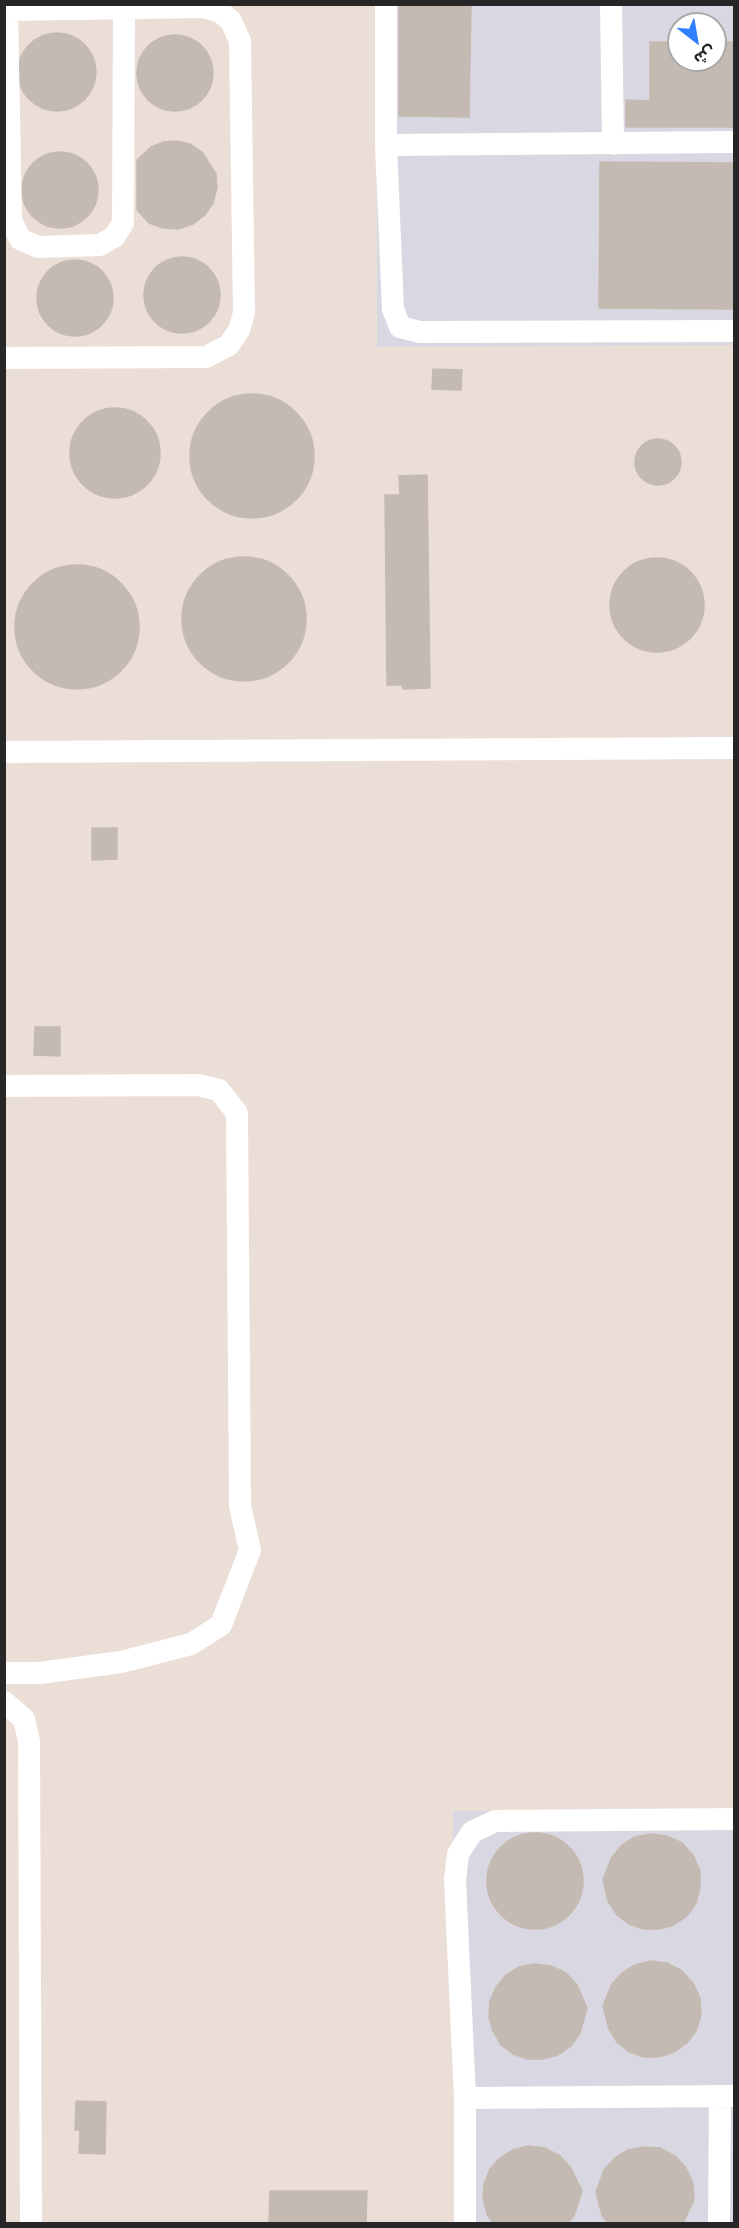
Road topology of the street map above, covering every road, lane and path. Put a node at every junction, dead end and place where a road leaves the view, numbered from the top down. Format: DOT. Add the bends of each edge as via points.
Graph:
graph roads {
  1 [pos="386,4"];
  2 [pos="612,4"];
  3 [pos="124,9"];
  4 [pos="6,10"];
  5 [pos="735,142"];
  6 [pos="614,144"];
  7 [pos="386,145"];
  8 [pos="735,332"];
  9 [pos="4,358"];
  10 [pos="735,748"];
  11 [pos="4,752"];
  12 [pos="4,1086"];
  13 [pos="4,1673"];
  14 [pos="4,1702"];
  15 [pos="735,1819"];
  16 [pos="727,2096"];
  17 [pos="465,2098"];
  18 [pos="31,2223"];
  19 [pos="465,2223"];
  20 [pos="719,2223"];
  1 -- 7 [label="street"];
  2 -- 6 [label="street"];
  3 -- 4 [label="street"];
  3 -- 4 [label="street" via="123,223 114,237 100,245 49,247 32,246 20,239 11,220"];
  3 -- 9 [label="street" via="212,8 226,16 238,34 242,322 229,345 206,357"];
  5 -- 6 [label="street"];
  6 -- 7 [label="street"];
  7 -- 8 [label="street" via="393,309 396,322 406,330"];
  10 -- 11 [label="street"];
  12 -- 13 [label="street" via="198,1085 219,1090 237,1113 240,1506 250,1550 221,1625 191,1644 121,1662 40,1673"];
  14 -- 18 [label="street" via="24,1719 29,1741"];
  15 -- 17 [label="street" via="495,1821 472,1832 458,1854 455,1880"];
  16 -- 17 [label="street"];
  16 -- 20 [label="street"];
  17 -- 19 [label="street"];
}
